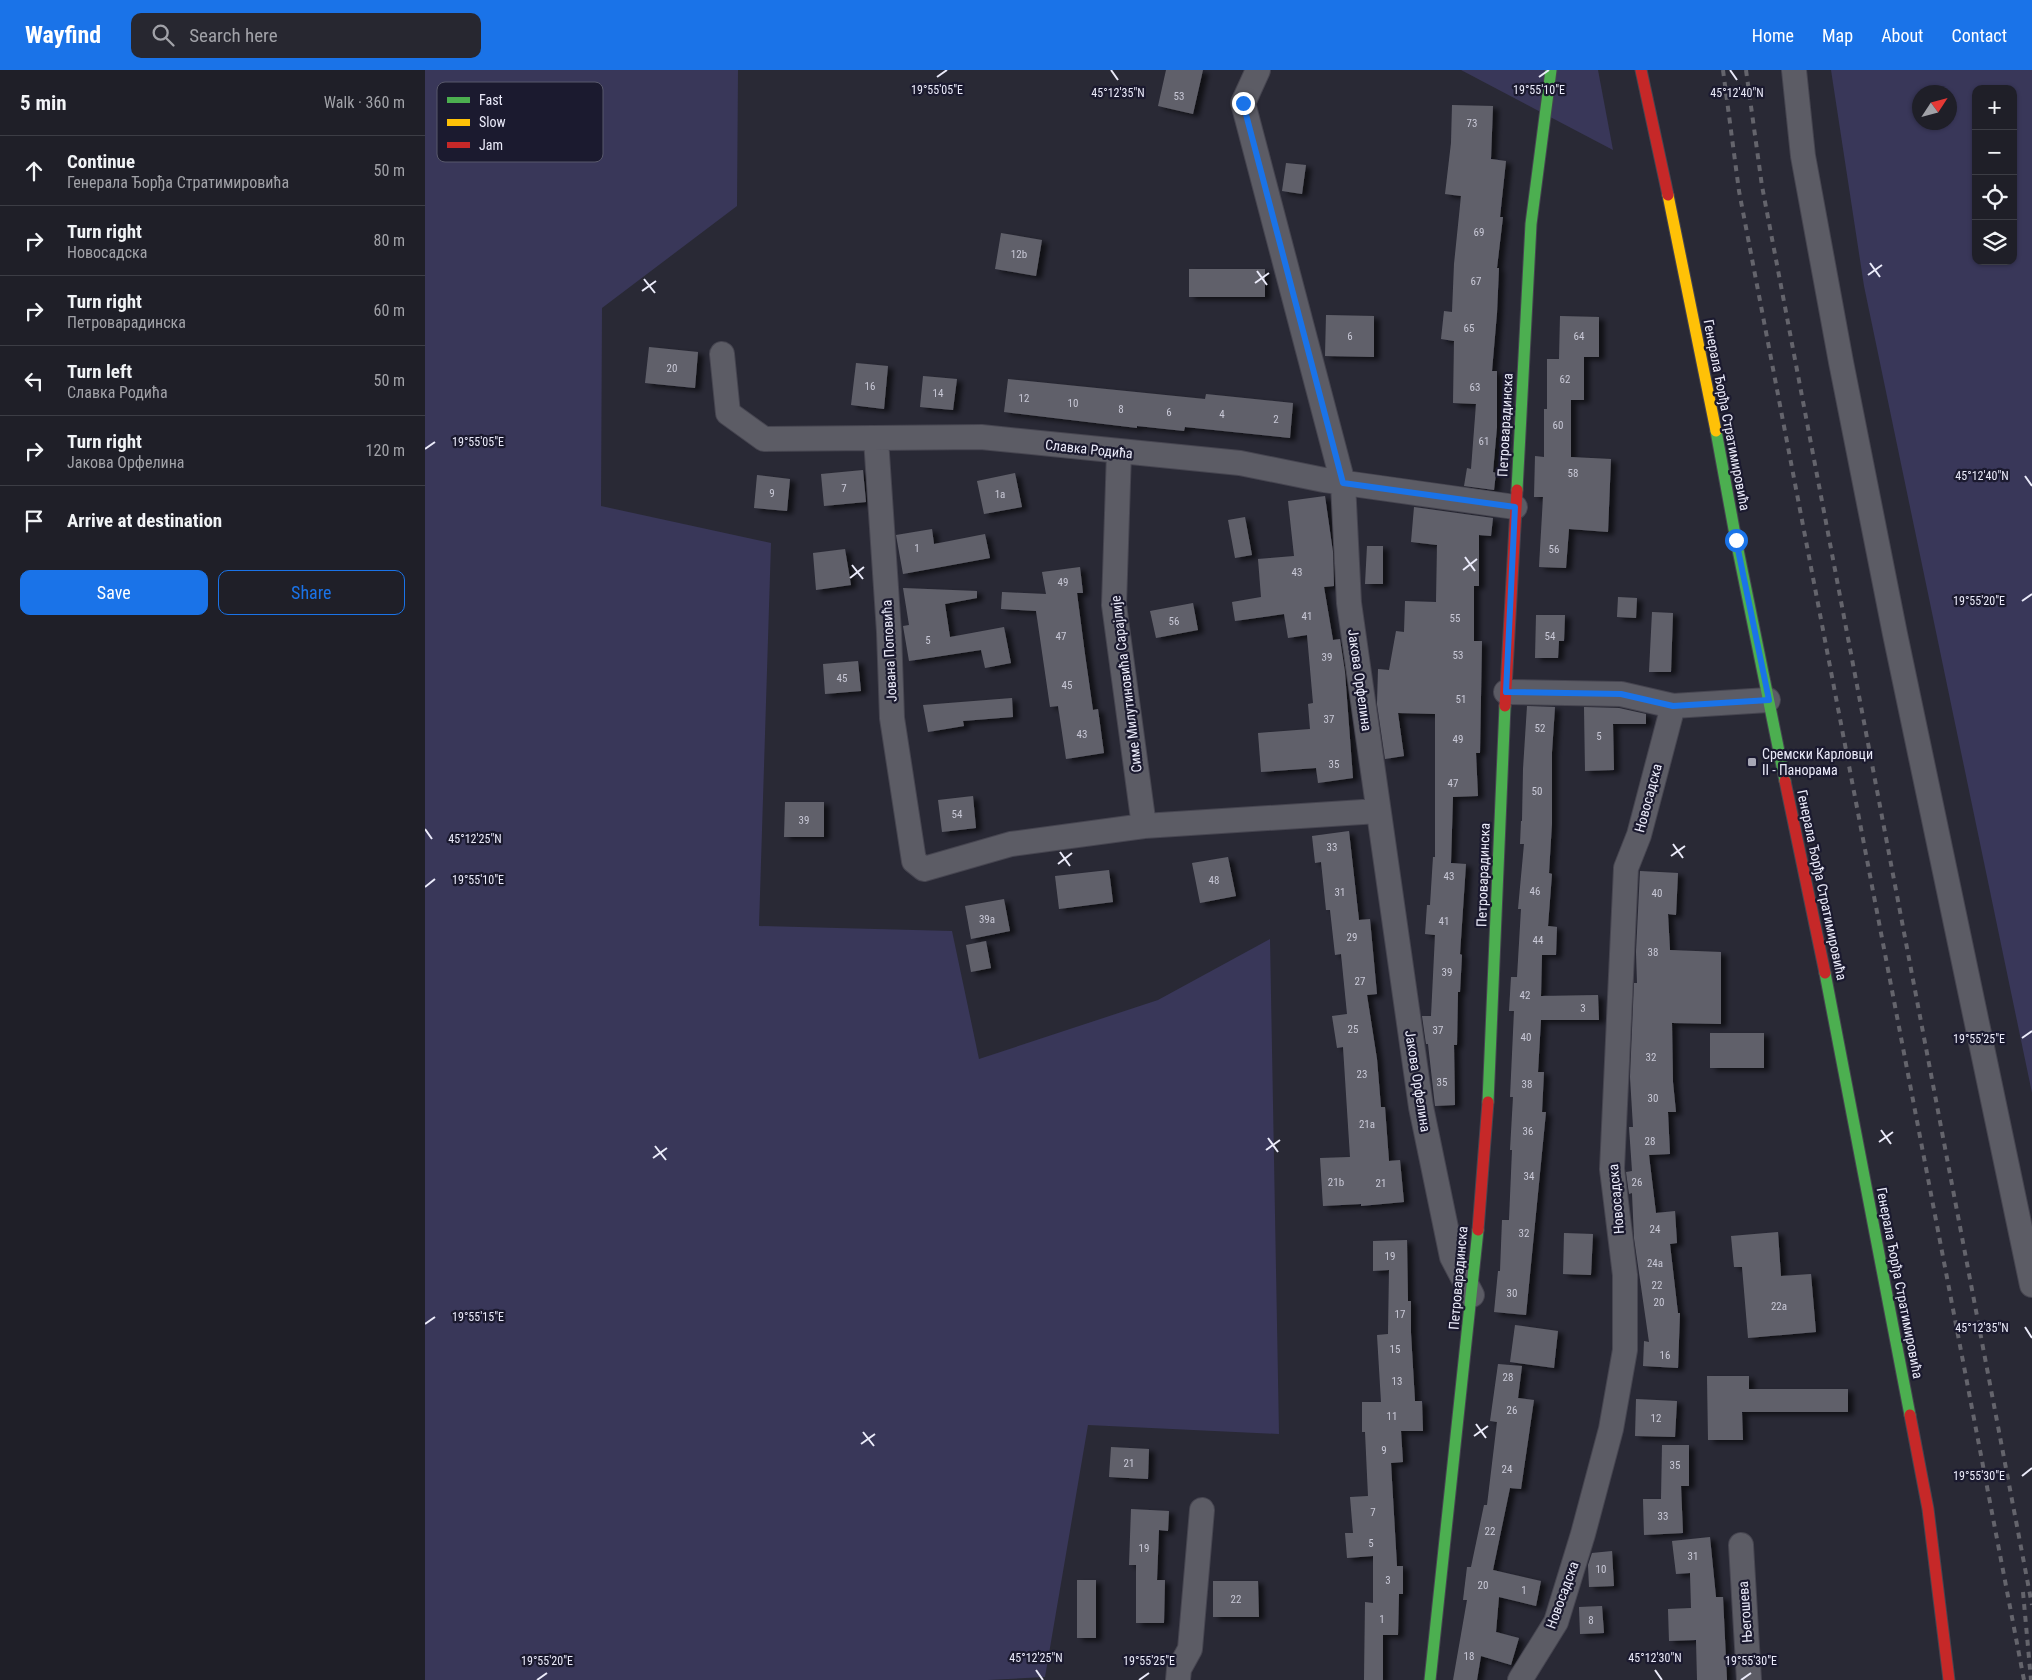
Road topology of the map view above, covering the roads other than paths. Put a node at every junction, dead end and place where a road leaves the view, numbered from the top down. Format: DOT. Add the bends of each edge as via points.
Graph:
graph roads {
  1 [pos="1258,70"];
  2 [pos="1551,70"];
  3 [pos="1641,70"];
  4 [pos="1794,70"];
  5 [pos="722,354"];
  6 [pos="876,439"];
  7 [pos="1119,452"];
  8 [pos="1343,483"];
  9 [pos="1515,507"];
  10 [pos="1506,692"];
  11 [pos="1769,700"];
  12 [pos="1673,706"];
  13 [pos="1378,811"];
  14 [pos="1144,826"];
  15 [pos="2032,1285"];
  16 [pos="1472,1295"];
  17 [pos="1202,1510"];
  18 [pos="1741,1545"];
  19 [pos="1178,1680"];
  20 [pos="1430,1680"];
  21 [pos="1520,1680"];
  22 [pos="1749,1680"];
  23 [pos="1949,1680"];
  1 -- 8 [label="street, Јакова Орфелина" via="1243,103"];
  2 -- 9 [label="main road, Петроварадинска" via="1531,224"];
  3 -- 11 [label="main road, Генерала Ђорђа Стратимировића" via="1708,384"];
  4 -- 15 [label="street" via="1803,156 1843,371"];
  5 -- 6 [label="street, Славка Родића" via="728,413 764,439"];
  6 -- 7 [label="street, Славка Родића" via="981,437"];
  6 -- 14 [label="street, Јована Поповића" via="892,718 914,861 924,869 1011,844"];
  7 -- 8 [label="street, Славка Родића" via="1240,463"];
  7 -- 14 [label="street, Симе Милутиновића Сарајлије" via="1114,605"];
  8 -- 9 [label="street, Славка Родића"];
  8 -- 13 [label="street, Јакова Орфелина" via="1349,603"];
  9 -- 10 [label="main road, Петроварадинска"];
  10 -- 12 [label="street" via="1621,694"];
  10 -- 16 [label="main road, Петроварадинска" via="1488,1111"];
  11 -- 12 [label="street"];
  11 -- 23 [label="main road, Генерала Ђорђа Стратимировића" via="1928,1509"];
  12 -- 21 [label="street, Новосадска" via="1639,835 1625,868 1612,1169 1625,1275 1625,1350 1611,1429 1583,1534 1555,1622"];
  13 -- 14 [label="street"];
  13 -- 16 [label="street, Јакова Орфелина" via="1421,1107 1452,1257"];
  16 -- 20 [label="main road, Петроварадинска"];
  17 -- 19 [label="street" via="1190,1649 1179,1669"];
  18 -- 22 [label="street, Његошева"];
}
